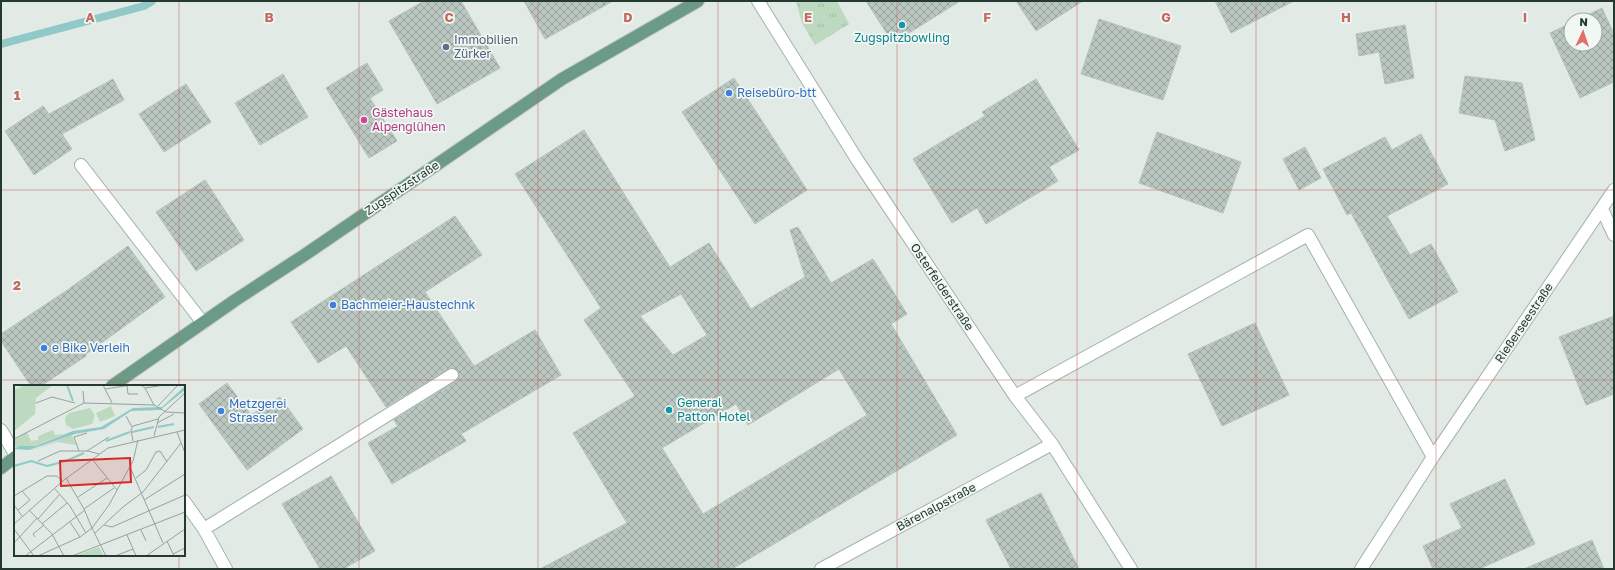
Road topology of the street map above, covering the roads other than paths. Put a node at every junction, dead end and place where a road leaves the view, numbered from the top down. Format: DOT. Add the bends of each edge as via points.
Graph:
graph roads {
  1 [pos="698,1"];
  2 [pos="758,1"];
  3 [pos="81,165"];
  4 [pos="1614,190"];
  5 [pos="1602,209"];
  6 [pos="1614,235"];
  7 [pos="203,323"];
  8 [pos="452,375"];
  9 [pos="113,385"];
  10 [pos="1015,396"];
  11 [pos="1,430"];
  12 [pos="1052,444"];
  13 [pos="14,452"];
  14 [pos="1433,457"];
  15 [pos="14,459"];
  16 [pos="1,468"];
  17 [pos="185,502"];
  18 [pos="204,529"];
  19 [pos="226,569"];
  20 [pos="821,569"];
  21 [pos="1131,569"];
  22 [pos="1361,569"];
  1 -- 7 [label="main road, Zugspitzstraße" via="562,79"];
  2 -- 10 [label="street, Osterfelderstraße" via="858,161"];
  3 -- 7 [label="street"];
  4 -- 5 [label="street, Rießerseestraße"];
  5 -- 6 [label="street"];
  5 -- 14 [label="street, Rießerseestraße"];
  7 -- 9 [label="main road, Zugspitzstraße"];
  8 -- 18 [label="street"];
  10 -- 12 [label="street, Osterfelderstraße"];
  10 -- 14 [label="street" via="1308,235"];
  11 -- 13 [label="street"];
  12 -- 20 [label="street, Bärenalpstraße"];
  12 -- 21 [label="street, Osterfelderstraße"];
  14 -- 22 [label="street, Rießerseestraße"];
  15 -- 16 [label="main road"];
  17 -- 18 [label="street"];
  18 -- 19 [label="street"];
}
